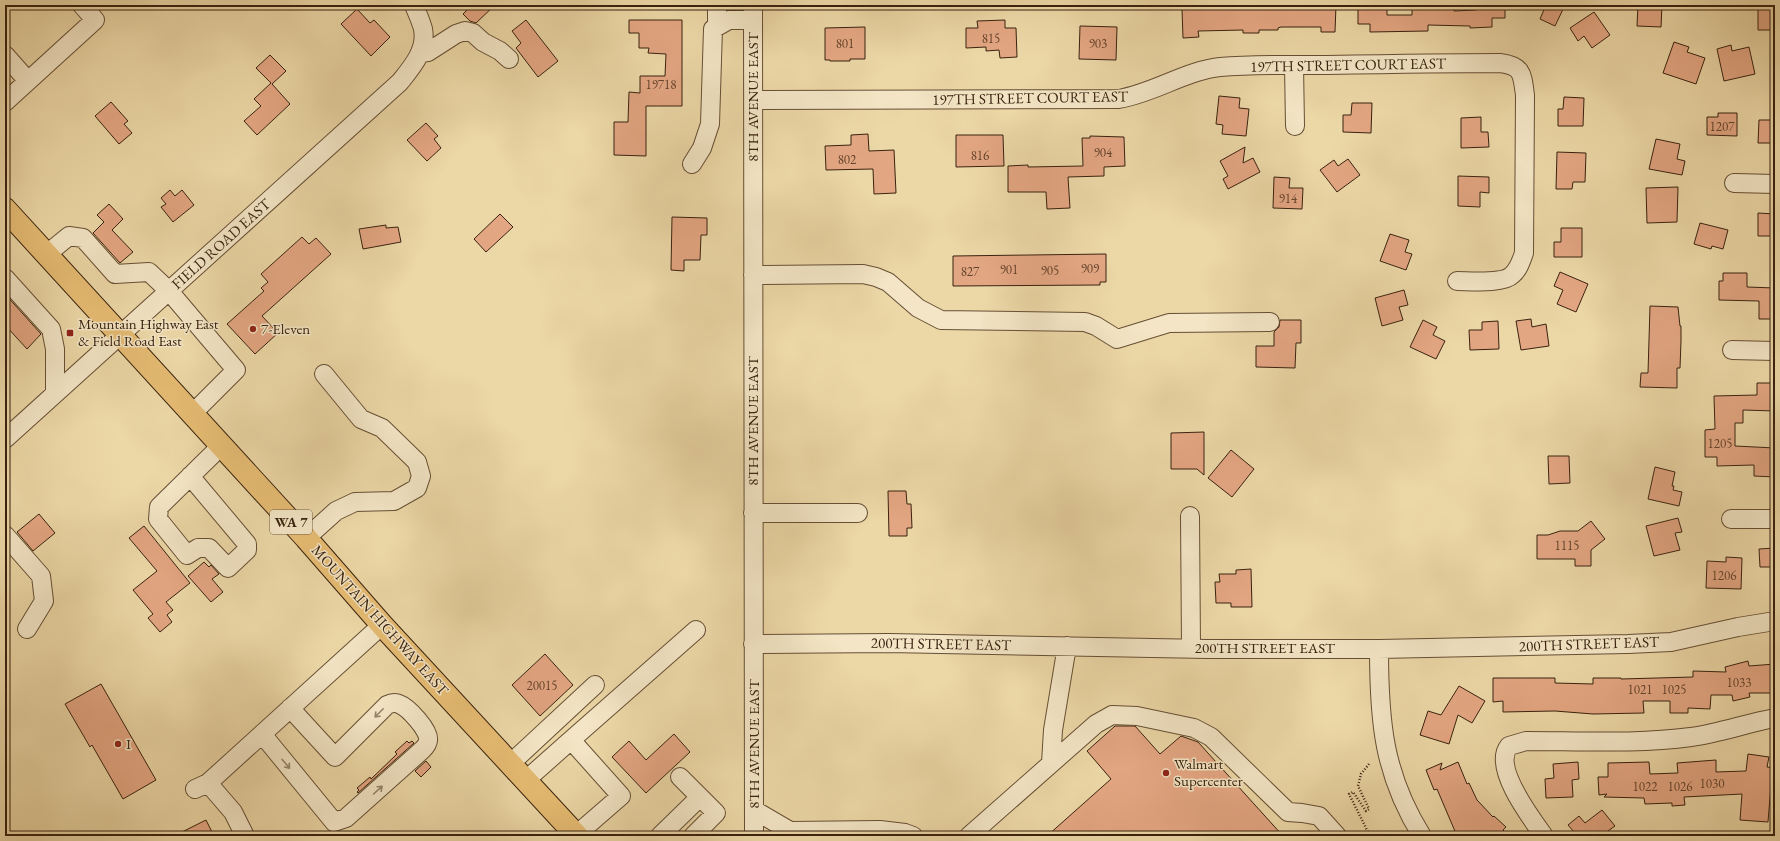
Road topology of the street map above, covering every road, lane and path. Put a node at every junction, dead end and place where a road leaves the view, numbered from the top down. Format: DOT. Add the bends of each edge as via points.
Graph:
graph roads {
  1 [pos="82,5"];
  2 [pos="414,5"];
  3 [pos="717,5"];
  4 [pos="753,13"];
  5 [pos="717,26"];
  6 [pos="421,46"];
  7 [pos="5,55"];
  8 [pos="509,59"];
  9 [pos="1294,65"];
  10 [pos="28,81"];
  11 [pos="753,100"];
  12 [pos="5,102"];
  13 [pos="1296,126"];
  14 [pos="692,164"];
  15 [pos="1734,183"];
  16 [pos="1775,184"];
  17 [pos="7,214"];
  18 [pos="47,254"];
  19 [pos="753,275"];
  20 [pos="5,278"];
  21 [pos="1457,281"];
  22 [pos="168,291"];
  23 [pos="1270,322"];
  24 [pos="120,335"];
  25 [pos="1732,350"];
  26 [pos="1775,351"];
  27 [pos="324,374"];
  28 [pos="55,394"];
  29 [pos="192,414"];
  30 [pos="8,431"];
  31 [pos="221,446"];
  32 [pos="190,476"];
  33 [pos="858,513"];
  34 [pos="753,514"];
  35 [pos="1190,516"];
  36 [pos="1731,519"];
  37 [pos="1775,519"];
  38 [pos="5,535"];
  39 [pos="306,538"];
  40 [pos="1775,621"];
  41 [pos="382,625"];
  42 [pos="27,629"];
  43 [pos="696,630"];
  44 [pos="753,644"];
  45 [pos="1067,646"];
  46 [pos="1191,648"];
  47 [pos="1379,649"];
  48 [pos="595,685"];
  49 [pos="290,708"];
  50 [pos="1775,718"];
  51 [pos="262,734"];
  52 [pos="571,740"];
  53 [pos="511,763"];
  54 [pos="1051,763"];
  55 [pos="1369,764"];
  56 [pos="680,777"];
  57 [pos="526,780"];
  58 [pos="700,796"];
  59 [pos="754,810"];
  60 [pos="785,833"];
  61 [pos="699,834"];
  62 [pos="577,835"];
  63 [pos="245,836"];
  64 [pos="660,836"];
  65 [pos="754,836"];
  66 [pos="913,836"];
  67 [pos="969,836"];
  68 [pos="1337,836"];
  69 [pos="1370,836"];
  70 [pos="1422,836"];
  71 [pos="1544,836"];
  1 -- 10 [label="street" via="95,20"];
  2 -- 6 [label="street" via="423,29"];
  3 -- 5 [label="street"];
  4 -- 5 [label="street"];
  4 -- 11 [label="street, 8TH AVENUE EAST"];
  5 -- 14 [label="street" via="712,29 711,34 710,124 702,148"];
  6 -- 8 [label="street" via="428,52 456,34 466,31 473,33"];
  6 -- 22 [label="street, FIELD ROAD EAST" via="412,68 400,82"];
  7 -- 10 [label="street"];
  9 -- 11 [label="street, 197TH STREET COURT EAST" via="1218,67 1132,97 1119,99"];
  9 -- 13 [label="street"];
  9 -- 21 [label="street, 197TH STREET COURT EAST" via="1500,63 1517,67 1525,95 1524,253 1520,265 1512,276 1502,280"];
  10 -- 12 [label="street"];
  11 -- 19 [label="street, 8TH AVENUE EAST"];
  15 -- 16 [label="street"];
  17 -- 18 [label="main road, MOUNTAIN HIGHWAY EAST / WA 7"];
  18 -- 22 [label="street" via="69,236 83,238 115,274 149,272"];
  18 -- 24 [label="main road, MOUNTAIN HIGHWAY EAST / WA 7"];
  19 -- 23 [label="street" via="863,274 888,282 918,308 941,320 1086,322 1117,339 1169,323"];
  19 -- 34 [label="street, 8TH AVENUE EAST"];
  20 -- 28 [label="street" via="51,329 55,349"];
  22 -- 24 [label="street, FIELD ROAD EAST"];
  22 -- 29 [label="street" via="236,370"];
  24 -- 28 [label="street, FIELD ROAD EAST"];
  24 -- 29 [label="main road, MOUNTAIN HIGHWAY EAST / WA 7"];
  25 -- 26 [label="street"];
  27 -- 39 [label="street" via="361,419 382,428 417,462 421,476 417,488 394,501 355,502 336,511"];
  28 -- 30 [label="street, FIELD ROAD EAST"];
  29 -- 31 [label="main road, MOUNTAIN HIGHWAY EAST / WA 7"];
  31 -- 32 [label="street"];
  31 -- 39 [label="main road, MOUNTAIN HIGHWAY EAST / WA 7"];
  32 -- 32 [label="street" via="159,507 158,519 187,555 198,548 209,548 228,568 247,550 247,544"];
  33 -- 34 [label="street"];
  34 -- 44 [label="street, 8TH AVENUE EAST"];
  35 -- 46 [label="street"];
  36 -- 37 [label="street"];
  38 -- 42 [label="street" via="41,576 44,601"];
  39 -- 41 [label="main road, MOUNTAIN HIGHWAY EAST / WA 7"];
  40 -- 47 [label="street, 200TH STREET EAST" via="1671,642"];
  41 -- 49 [label="street"];
  41 -- 53 [label="main road, MOUNTAIN HIGHWAY EAST / WA 7"];
  43 -- 52 [label="street"];
  44 -- 45 [label="street, 200TH STREET EAST"];
  44 -- 59 [label="street, 8TH AVENUE EAST"];
  45 -- 46 [label="street, 200TH STREET EAST"];
  45 -- 54 [label="street" via="1053,730"];
  46 -- 47 [label="street, 200TH STREET EAST"];
  47 -- 70 [label="street" via="1380,708 1385,746 1395,782"];
  48 -- 53 [label="street"];
  49 -- 51 [label="street"];
  51 -- 49 [label="street, one-way" via="334,822 346,818 428,744 425,729 404,706 395,703 387,705 335,757"];
  50 -- 71 [label="street" via="1718,733 1691,737 1661,740 1526,741 1510,746 1506,750 1507,774 1528,816"];
  51 -- 63 [label="street" via="201,786 233,812"];
  52 -- 57 [label="street"];
  52 -- 62 [label="street" via="621,796"];
  53 -- 57 [label="main road, MOUNTAIN HIGHWAY EAST / WA 7"];
  54 -- 67 [label="street"];
  54 -- 68 [label="street" via="1096,724 1112,714 1137,716 1194,728 1211,737 1288,812 1319,816"];
  55 -- 69 [label="path" via="1361,774 1358,786 1369,809 1366,811 1353,792 1349,794"];
  56 -- 58 [label="street"];
  57 -- 62 [label="main road, MOUNTAIN HIGHWAY EAST / WA 7"];
  58 -- 61 [label="street" via="716,813"];
  58 -- 64 [label="street"];
  59 -- 60 [label="street"];
  59 -- 65 [label="street, 8TH AVENUE EAST"];
  60 -- 66 [label="street" via="880,830"];
}
